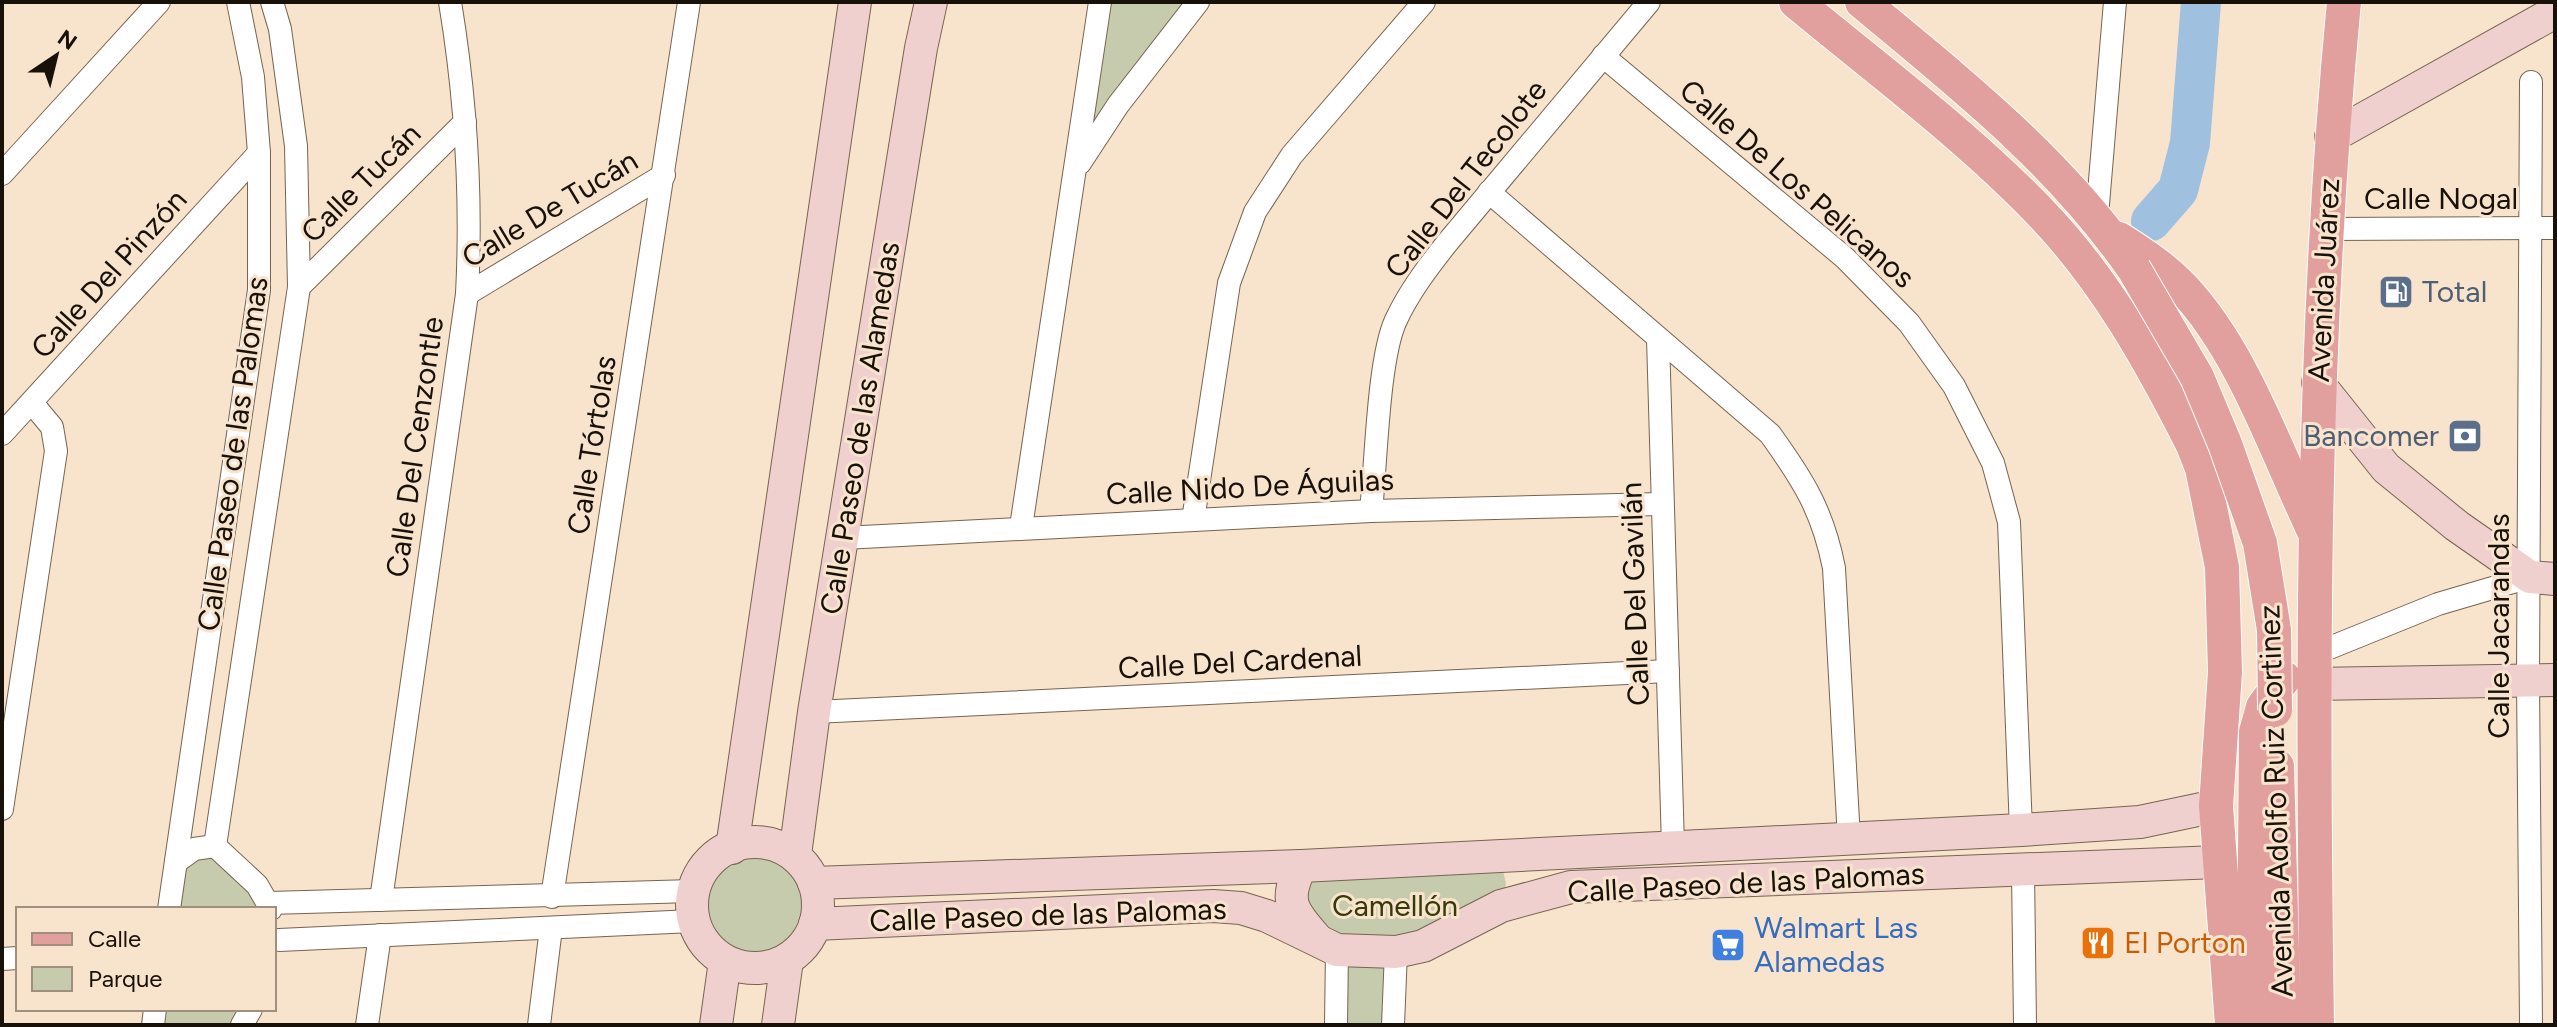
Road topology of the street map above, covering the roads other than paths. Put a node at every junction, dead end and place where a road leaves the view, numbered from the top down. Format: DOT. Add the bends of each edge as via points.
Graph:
graph roads {
  1 [pos="159,2"];
  2 [pos="238,2"];
  3 [pos="272,2"];
  4 [pos="450,2"];
  5 [pos="689,2"];
  6 [pos="855,2"];
  7 [pos="931,2"];
  8 [pos="1100,2"];
  9 [pos="1198,2"];
  10 [pos="1424,2"];
  11 [pos="1649,2"];
  12 [pos="1796,2"];
  13 [pos="1862,2"];
  14 [pos="2115,2"];
  15 [pos="2344,2"];
  16 [pos="2555,12"];
  17 [pos="1603,56"];
  18 [pos="2531,82"];
  19 [pos="465,122"];
  20 [pos="2331,137"];
  21 [pos="259,153"];
  22 [pos="1077,168"];
  23 [pos="2,174"];
  24 [pos="664,175"];
  25 [pos="1489,192"];
  26 [pos="2103,225"];
  27 [pos="2531,228"];
  28 [pos="2555,228"];
  29 [pos="2327,229"];
  30 [pos="299,287"];
  31 [pos="467,294"];
  32 [pos="1658,339"];
  33 [pos="2318,383"];
  34 [pos="32,403"];
  35 [pos="2,434"];
  36 [pos="2273,445"];
  37 [pos="2202,468"];
  38 [pos="1661,504"];
  39 [pos="1371,511"];
  40 [pos="1193,520"];
  41 [pos="1021,527"];
  42 [pos="2316,536"];
  43 [pos="843,538"];
  44 [pos="2542,578"];
  45 [pos="2312,669"];
  46 [pos="1668,671"];
  47 [pos="2541,680"];
  48 [pos="814,712"];
  49 [pos="2216,806"];
  50 [pos="2,809"];
  51 [pos="2140,822"];
  52 [pos="2021,830"];
  53 [pos="1849,839"];
  54 [pos="215,846"];
  55 [pos="1673,846"];
  56 [pos="732,848"];
  57 [pos="795,855"];
  58 [pos="1485,855"];
  59 [pos="176,862"];
  60 [pos="2218,862"];
  61 [pos="1301,866"];
  62 [pos="2145,866"];
  63 [pos="2023,871"];
  64 [pos="814,883"];
  65 [pos="552,897"];
  66 [pos="381,900"];
  67 [pos="693,906"];
  68 [pos="1501,906"];
  69 [pos="169,907"];
  70 [pos="266,907"];
  71 [pos="276,924"];
  72 [pos="815,924"];
  73 [pos="276,925"];
  74 [pos="551,928"];
  75 [pos="380,935"];
  76 [pos="1326,944"];
  77 [pos="1396,952"];
  78 [pos="787,960"];
  79 [pos="725,961"];
  80 [pos="367,1025"];
  81 [pos="539,1025"];
  82 [pos="716,1025"];
  83 [pos="778,1025"];
  84 [pos="1336,1025"];
  85 [pos="1393,1025"];
  86 [pos="2025,1025"];
  87 [pos="2232,1025"];
  88 [pos="2251,1025"];
  89 [pos="2284,1025"];
  90 [pos="2317,1025"];
  91 [pos="2531,1025"];
  1 -- 23 [label="street"];
  2 -- 21 [label="street, Calle Paseo de las Palomas" via="253,77"];
  3 -- 30 [label="street, Calle Paseo de las Palomas" via="296,146"];
  4 -- 19 [label="street, Calle Del Cenzontle"];
  5 -- 24 [label="street, Calle Tórtolas"];
  6 -- 56 [label="street"];
  7 -- 43 [label="street, Calle Paseo de las Alamedas"];
  8 -- 22 [label="street"];
  9 -- 22 [label="street"];
  10 -- 40 [label="street" via="1292,155 1255,212 1229,283"];
  11 -- 17 [label="street, Calle Del Tecolote"];
  12 -- 37 [label="main road, Avenida Adolfo Ruiz Cortinez" via="1954,132 2041,212 2113,301 2161,381"];
  13 -- 26 [label="main road, Avenida Adolfo Ruiz Cortinez" via="1996,114 2053,167"];
  14 -- 26 [label="street"];
  15 -- 20 [label="main road, Avenida Juárez"];
  16 -- 20 [label="street"];
  17 -- 25 [label="street, Calle Del Tecolote"];
  17 -- 52 [label="street, Calle De Los Pelicanos" via="1845,258 1909,323 1954,386 1993,463 2009,522"];
  18 -- 27 [label="street, Calle Jacarandas"];
  19 -- 30 [label="street, Calle Tucán"];
  19 -- 31 [label="street, Calle Del Cenzontle" via="470,199"];
  20 -- 29 [label="main road, Avenida Juárez"];
  21 -- 34 [label="street, Calle Del Pinzón"];
  21 -- 59 [label="street, Calle Paseo de las Palomas" via="259,290"];
  22 -- 41 [label="street"];
  24 -- 31 [label="street, Calle De Tucán"];
  24 -- 65 [label="street, Calle Tórtolas"];
  25 -- 32 [label="street"];
  25 -- 39 [label="street, Calle Del Tecolote" via="1420,278 1394,323"];
  26 -- 36 [label="main road" via="2191,298 2235,364"];
  26 -- 89 [label="main road, Avenida Adolfo Ruiz Cortinez, bridge" via="2197,377 2260,543 2274,630"];
  27 -- 28 [label="street, Calle Nogal"];
  27 -- 29 [label="street, Calle Nogal"];
  27 -- 44 [label="street, Calle Jacarandas"];
  29 -- 33 [label="main road, Avenida Juárez"];
  30 -- 54 [label="street, Calle Paseo de las Palomas"];
  31 -- 66 [label="street, Calle Del Cenzontle"];
  32 -- 38 [label="street, Calle Del Gavilán"];
  32 -- 53 [label="street" via="1770,434 1799,473 1826,526 1835,582"];
  33 -- 42 [label="main road, Avenida Juárez"];
  33 -- 44 [label="street" via="2386,468 2457,526"];
  34 -- 35 [label="street, Calle Del Pinzón"];
  34 -- 50 [label="street" via="52,427 56,451"];
  36 -- 37 [label="main road" via="2262,469 2239,482 2225,481"];
  36 -- 42 [label="main road"];
  37 -- 49 [label="main road, Avenida Adolfo Ruiz Cortinez" via="2222,567 2225,672"];
  38 -- 39 [label="street, Calle Nido De Águilas"];
  38 -- 46 [label="street, Calle Del Gavilán"];
  39 -- 40 [label="street, Calle Nido De Águilas"];
  40 -- 41 [label="street, Calle Nido De Águilas"];
  41 -- 43 [label="street, Calle Nido De Águilas"];
  42 -- 45 [label="main road, Avenida Juárez"];
  43 -- 48 [label="street, Calle Paseo de las Alamedas"];
  44 -- 45 [label="street" via="2438,604"];
  44 -- 47 [label="street, Calle Jacarandas"];
  45 -- 47 [label="street"];
  45 -- 88 [label="main road" via="2281,681 2263,707 2256,732"];
  45 -- 90 [label="main road, Avenida Juárez"];
  46 -- 48 [label="street, Calle Del Cardenal"];
  46 -- 55 [label="street, Calle Del Gavilán"];
  47 -- 91 [label="street, Calle Jacarandas"];
  48 -- 57 [label="street, Calle Paseo de las Alamedas"];
  49 -- 51 [label="street, Calle Paseo de las Palomas"];
  49 -- 60 [label="main road, Avenida Adolfo Ruiz Cortinez"];
  51 -- 52 [label="street, Calle Paseo de las Palomas"];
  51 -- 62 [label="street" via="2159,841"];
  52 -- 53 [label="street, Calle Paseo de las Palomas"];
  53 -- 55 [label="street, Calle Paseo de las Palomas"];
  54 -- 59 [label="street" via="194,849"];
  54 -- 70 [label="street" via="257,885"];
  55 -- 58 [label="street, Calle Paseo de las Palomas"];
  56 -- 57 [label="street" via="771,843"];
  56 -- 67 [label="street" via="713,857 700,872"];
  57 -- 64 [label="street"];
  58 -- 61 [label="street, Calle Paseo de las Palomas"];
  58 -- 68 [label="street" via="1503,870"];
  59 -- 69 [label="street, Calle Paseo de las Palomas"];
  60 -- 62 [label="street, Calle Paseo de las Palomas"];
  60 -- 87 [label="main road, Avenida Adolfo Ruiz Cortinez"];
  61 -- 64 [label="street, Calle Paseo de las Palomas"];
  61 -- 76 [label="street" via="1290,899 1297,917"];
  62 -- 63 [label="street, Calle Paseo de las Palomas"];
  63 -- 68 [label="street, Calle Paseo de las Palomas" via="1571,887"];
  63 -- 86 [label="street"];
  64 -- 72 [label="street"];
  65 -- 66 [label="street"];
  65 -- 67 [label="street"];
  66 -- 71 [label="street"];
  67 -- 74 [label="street"];
  67 -- 79 [label="street" via="706,945"];
  68 -- 77 [label="street, Calle Paseo de las Palomas" via="1423,946"];
  72 -- 76 [label="street, Calle Paseo de las Palomas" via="1213,906 1241,908"];
  72 -- 78 [label="street"];
  73 -- 75 [label="street"];
  74 -- 75 [label="street"];
  74 -- 81 [label="street"];
  75 -- 80 [label="street"];
  76 -- 77 [label="street, Calle Paseo de las Palomas"];
  76 -- 84 [label="street"];
  77 -- 85 [label="street"];
  78 -- 79 [label="street" via="756,967"];
  78 -- 83 [label="street"];
  79 -- 82 [label="street"];
}
